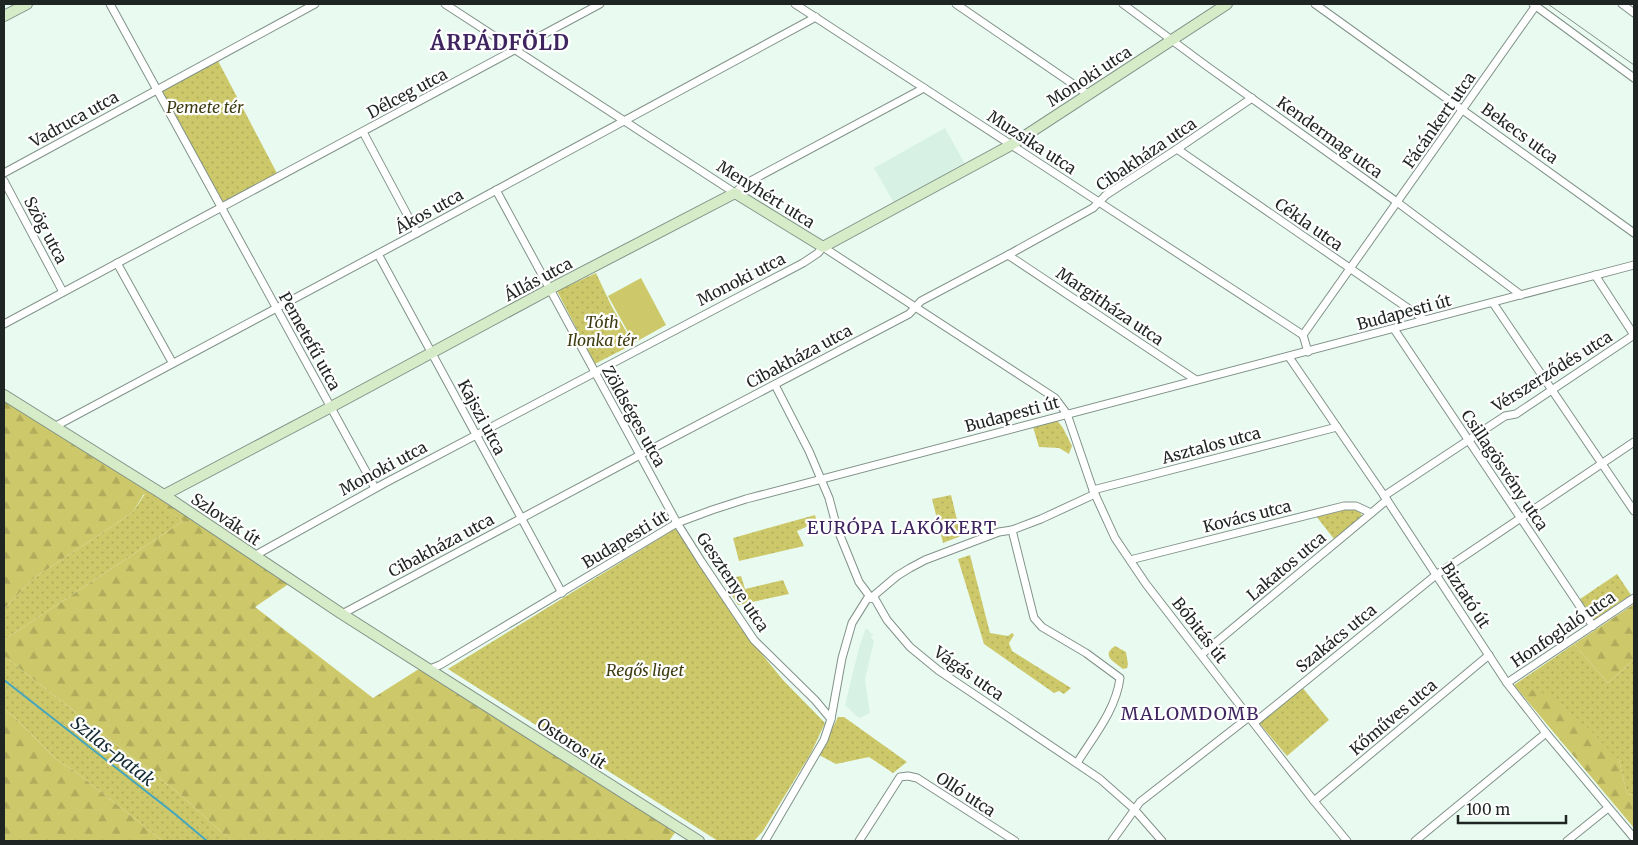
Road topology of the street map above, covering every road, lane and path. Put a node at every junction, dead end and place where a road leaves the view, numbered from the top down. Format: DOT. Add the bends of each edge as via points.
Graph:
graph roads {
  1 [pos="27,4"];
  2 [pos="110,4"];
  3 [pos="316,4"];
  4 [pos="444,4"];
  5 [pos="600,4"];
  6 [pos="795,4"];
  7 [pos="956,4"];
  8 [pos="1123,4"];
  9 [pos="1227,4"];
  10 [pos="1315,4"];
  11 [pos="1535,4"];
  12 [pos="1622,4"];
  13 [pos="1634,13"];
  14 [pos="4,16"];
  15 [pos="816,17"];
  16 [pos="1172,40"];
  17 [pos="515,50"];
  18 [pos="1634,78"];
  19 [pos="924,88"];
  20 [pos="157,89"];
  21 [pos="1089,95"];
  22 [pos="1252,98"];
  23 [pos="1463,109"];
  24 [pos="624,120"];
  25 [pos="363,132"];
  26 [pos="1011,145"];
  27 [pos="1177,149"];
  28 [pos="4,173"];
  29 [pos="4,181"];
  30 [pos="496,190"];
  31 [pos="736,192"];
  32 [pos="1099,202"];
  33 [pos="1397,202"];
  34 [pos="221,208"];
  35 [pos="417,233"];
  36 [pos="1634,233"];
  37 [pos="823,247"];
  38 [pos="378,254"];
  39 [pos="1008,255"];
  40 [pos="117,263"];
  41 [pos="1634,264"];
  42 [pos="1350,268"];
  43 [pos="1595,275"];
  44 [pos="550,289"];
  45 [pos="63,292"];
  46 [pos="1521,295"];
  47 [pos="1493,303"];
  48 [pos="914,307"];
  49 [pos="276,308"];
  50 [pos="1425,320"];
  51 [pos="4,324"];
  52 [pos="1394,329"];
  53 [pos="1303,335"];
  54 [pos="1634,335"];
  55 [pos="1308,352"];
  56 [pos="432,353"];
  57 [pos="1289,357"];
  58 [pos="172,362"];
  59 [pos="595,372"];
  60 [pos="1196,380"];
  61 [pos="775,385"];
  62 [pos="1552,390"];
  63 [pos="4,394"];
  64 [pos="331,407"];
  65 [pos="1067,414"];
  66 [pos="54,427"];
  67 [pos="1337,427"];
  68 [pos="476,435"];
  69 [pos="1470,441"];
  70 [pos="1634,442"];
  71 [pos="640,455"];
  72 [pos="1602,464"];
  73 [pos="821,480"];
  74 [pos="375,488"];
  75 [pos="1094,492"];
  76 [pos="164,495"];
  77 [pos="1386,498"];
  78 [pos="1634,510"];
  79 [pos="1371,513"];
  80 [pos="522,518"];
  81 [pos="1521,518"];
  82 [pos="678,524"];
  83 [pos="1012,530"];
  84 [pos="254,556"];
  85 [pos="1130,560"];
  86 [pos="1436,575"];
  87 [pos="562,593"];
  88 [pos="871,598"];
  89 [pos="1634,598"];
  90 [pos="342,614"];
  91 [pos="1593,626"];
  92 [pos="1202,654"];
  93 [pos="1489,655"];
  94 [pos="430,669"];
  95 [pos="1507,683"];
  96 [pos="831,719"];
  97 [pos="1252,720"];
  98 [pos="1546,733"];
  99 [pos="1077,763"];
  100 [pos="1314,801"];
  101 [pos="1608,808"];
  102 [pos="1134,809"];
  103 [pos="1634,838"];
  104 [pos="699,841"];
  105 [pos="765,841"];
  106 [pos="859,841"];
  107 [pos="1015,841"];
  108 [pos="1112,841"];
  109 [pos="1162,841"];
  110 [pos="1348,841"];
  111 [pos="1415,841"];
  112 [pos="1567,841"];
  1 -- 14 [label="street"];
  2 -- 20 [label="street"];
  3 -- 20 [label="street"];
  4 -- 17 [label="street, Menyhért utca"];
  5 -- 17 [label="street, Délceg utca"];
  6 -- 15 [label="street, Muzsika utca"];
  7 -- 21 [label="street"];
  8 -- 16 [label="street, Kendermag utca"];
  9 -- 16 [label="street, Monoki utca"];
  10 -- 23 [label="street, Bekecs utca"];
  11 -- 18 [label="street"];
  11 -- 23 [label="street, Fácánkert utca"];
  12 -- 13 [label="street"];
  15 -- 19 [label="street, Muzsika utca"];
  15 -- 24 [label="street, Ákos utca"];
  16 -- 21 [label="street, Monoki utca"];
  16 -- 22 [label="street, Kendermag utca"];
  17 -- 24 [label="street, Menyhért utca"];
  17 -- 25 [label="street, Délceg utca"];
  19 -- 26 [label="street, Muzsika utca"];
  19 -- 31 [label="street, Állás utca" via="743,185"];
  20 -- 28 [label="street, Vadruca utca"];
  20 -- 34 [label="street"];
  21 -- 26 [label="street, Monoki utca"];
  22 -- 27 [label="street, Cibakháza utca"];
  22 -- 33 [label="street, Kendermag utca"];
  23 -- 33 [label="street, Fácánkert utca"];
  23 -- 36 [label="street, Bekecs utca"];
  24 -- 30 [label="street, Ákos utca"];
  24 -- 31 [label="street, Menyhért utca"];
  25 -- 34 [label="street, Délceg utca"];
  25 -- 35 [label="street"];
  26 -- 32 [label="street, Muzsika utca"];
  26 -- 37 [label="street, Monoki utca"];
  27 -- 32 [label="street, Cibakháza utca"];
  27 -- 42 [label="street, Cékla utca"];
  29 -- 45 [label="street, Szög utca"];
  30 -- 35 [label="street, Ákos utca"];
  30 -- 44 [label="street, Zöldséges utca"];
  31 -- 37 [label="street, Menyhért utca"];
  31 -- 44 [label="street, Állás utca"];
  32 -- 39 [label="street, Cibakháza utca"];
  32 -- 53 [label="street, Muzsika utca"];
  33 -- 42 [label="street, Fácánkert utca"];
  33 -- 46 [label="street, Kendermag utca"];
  34 -- 40 [label="street"];
  34 -- 49 [label="street, Pemetefű utca"];
  35 -- 38 [label="street, Ákos utca"];
  37 -- 48 [label="street, Menyhért utca"];
  37 -- 59 [label="street, Monoki utca" via="803,264"];
  38 -- 49 [label="street, Ákos utca"];
  38 -- 56 [label="street, Kajszi utca"];
  39 -- 48 [label="street, Cibakháza utca"];
  39 -- 60 [label="street, Margitháza utca"];
  40 -- 45 [label="street"];
  40 -- 58 [label="street"];
  41 -- 43 [label="street, Budapesti út"];
  42 -- 50 [label="street, Cékla utca"];
  42 -- 53 [label="street, Fácánkert utca"];
  43 -- 46 [label="street, Budapesti út"];
  43 -- 54 [label="street"];
  44 -- 56 [label="street, Állás utca"];
  44 -- 59 [label="street, Zöldséges utca"];
  45 -- 51 [label="street"];
  46 -- 47 [label="street, Budapesti út"];
  47 -- 50 [label="street, Budapesti út"];
  47 -- 62 [label="street"];
  48 -- 61 [label="street, Cibakháza utca" via="909,314"];
  48 -- 65 [label="street, Menyhért utca" via="1055,398"];
  49 -- 58 [label="street, Ákos utca"];
  49 -- 64 [label="street, Pemetefű utca"];
  50 -- 52 [label="street, Budapesti út"];
  52 -- 55 [label="street, Budapesti út"];
  52 -- 69 [label="street, Csillagösvény utca"];
  53 -- 55 [label="street"];
  54 -- 62 [label="street, Vérszerződés utca"];
  55 -- 57 [label="street, Budapesti út"];
  56 -- 64 [label="street, Állás utca"];
  56 -- 68 [label="street, Kajszi utca"];
  57 -- 60 [label="street, Budapesti út"];
  57 -- 67 [label="street, Biztató út"];
  58 -- 66 [label="street, Ákos utca"];
  59 -- 68 [label="street, Monoki utca"];
  59 -- 71 [label="street, Zöldséges utca"];
  60 -- 65 [label="street, Budapesti út"];
  61 -- 71 [label="street, Cibakháza utca"];
  61 -- 73 [label="street, Vágás utca"];
  62 -- 69 [label="street, Vérszerződés utca" via="1516,414 1505,416"];
  62 -- 72 [label="street"];
  63 -- 66 [label="street, Szlovák út"];
  64 -- 74 [label="street, Pemetefű utca"];
  64 -- 76 [label="street, Állás utca"];
  65 -- 73 [label="street, Budapesti út"];
  65 -- 75 [label="street, Bóbitás út"];
  66 -- 76 [label="street, Szlovák út"];
  67 -- 75 [label="street, Asztalos utca"];
  67 -- 77 [label="street, Biztató út"];
  68 -- 74 [label="street, Monoki utca"];
  68 -- 80 [label="street, Kajszi utca"];
  69 -- 77 [label="street, Vérszerződés utca"];
  69 -- 81 [label="street, Csillagösvény utca"];
  70 -- 72 [label="street, Szakács utca"];
  71 -- 80 [label="street, Cibakháza utca"];
  71 -- 82 [label="street, Zöldséges utca"];
  72 -- 78 [label="street"];
  72 -- 81 [label="street, Szakács utca"];
  73 -- 82 [label="street, Budapesti út" via="746,499"];
  73 -- 88 [label="street, Vágás utca" via="859,582"];
  74 -- 84 [label="street, Monoki utca"];
  75 -- 83 [label="street, Asztalos utca"];
  75 -- 85 [label="street, Bóbitás út" via="1110,531"];
  76 -- 84 [label="street, Szlovák út"];
  77 -- 79 [label="street, Lakatos utca"];
  77 -- 86 [label="street, Biztató út"];
  79 -- 85 [label="street, Kovács utca" via="1356,506 1344,506"];
  79 -- 92 [label="street, Lakatos utca"];
  80 -- 87 [label="street, Kajszi utca"];
  80 -- 90 [label="street, Cibakháza utca"];
  81 -- 86 [label="street, Szakács utca"];
  81 -- 91 [label="street, Csillagösvény utca"];
  82 -- 87 [label="street, Budapesti út"];
  82 -- 96 [label="street, Gesztenye utca" via="754,640"];
  83 -- 88 [label="street, Asztalos utca" via="925,560"];
  83 -- 99 [label="street" via="1034,618 1120,678 1119,692 1110,710"];
  84 -- 90 [label="street, Szlovák út"];
  85 -- 92 [label="street, Bóbitás út"];
  86 -- 93 [label="street, Biztató út"];
  86 -- 97 [label="street, Szakács utca"];
  87 -- 94 [label="street, Budapesti út"];
  88 -- 96 [label="street, Asztalos utca" via="867,599 852,623"];
  88 -- 99 [label="street, Vágás utca" via="875,599 887,620 910,647 938,670"];
  89 -- 91 [label="street, Honfoglaló utca"];
  90 -- 94 [label="street, Szlovák út"];
  91 -- 95 [label="street, Honfoglaló utca"];
  92 -- 97 [label="street, Bóbitás út"];
  93 -- 95 [label="street, Biztató út"];
  93 -- 100 [label="street, Kőműves utca"];
  94 -- 104 [label="street, Ostoros út"];
  95 -- 98 [label="street, Biztató út"];
  96 -- 105 [label="street, Asztalos utca" via="816,756"];
  97 -- 100 [label="street, Bóbitás út"];
  97 -- 102 [label="street, Szakács utca"];
  98 -- 101 [label="street, Biztató út"];
  98 -- 111 [label="street"];
  99 -- 102 [label="street, Vágás utca"];
  100 -- 110 [label="street, Bóbitás út"];
  101 -- 103 [label="street, Biztató út"];
  101 -- 112 [label="street"];
  102 -- 108 [label="street, Szakács utca"];
  102 -- 109 [label="street, Vágás utca"];
  106 -- 107 [label="street, Olló utca" via="900,777 908,776 917,778"];
}
